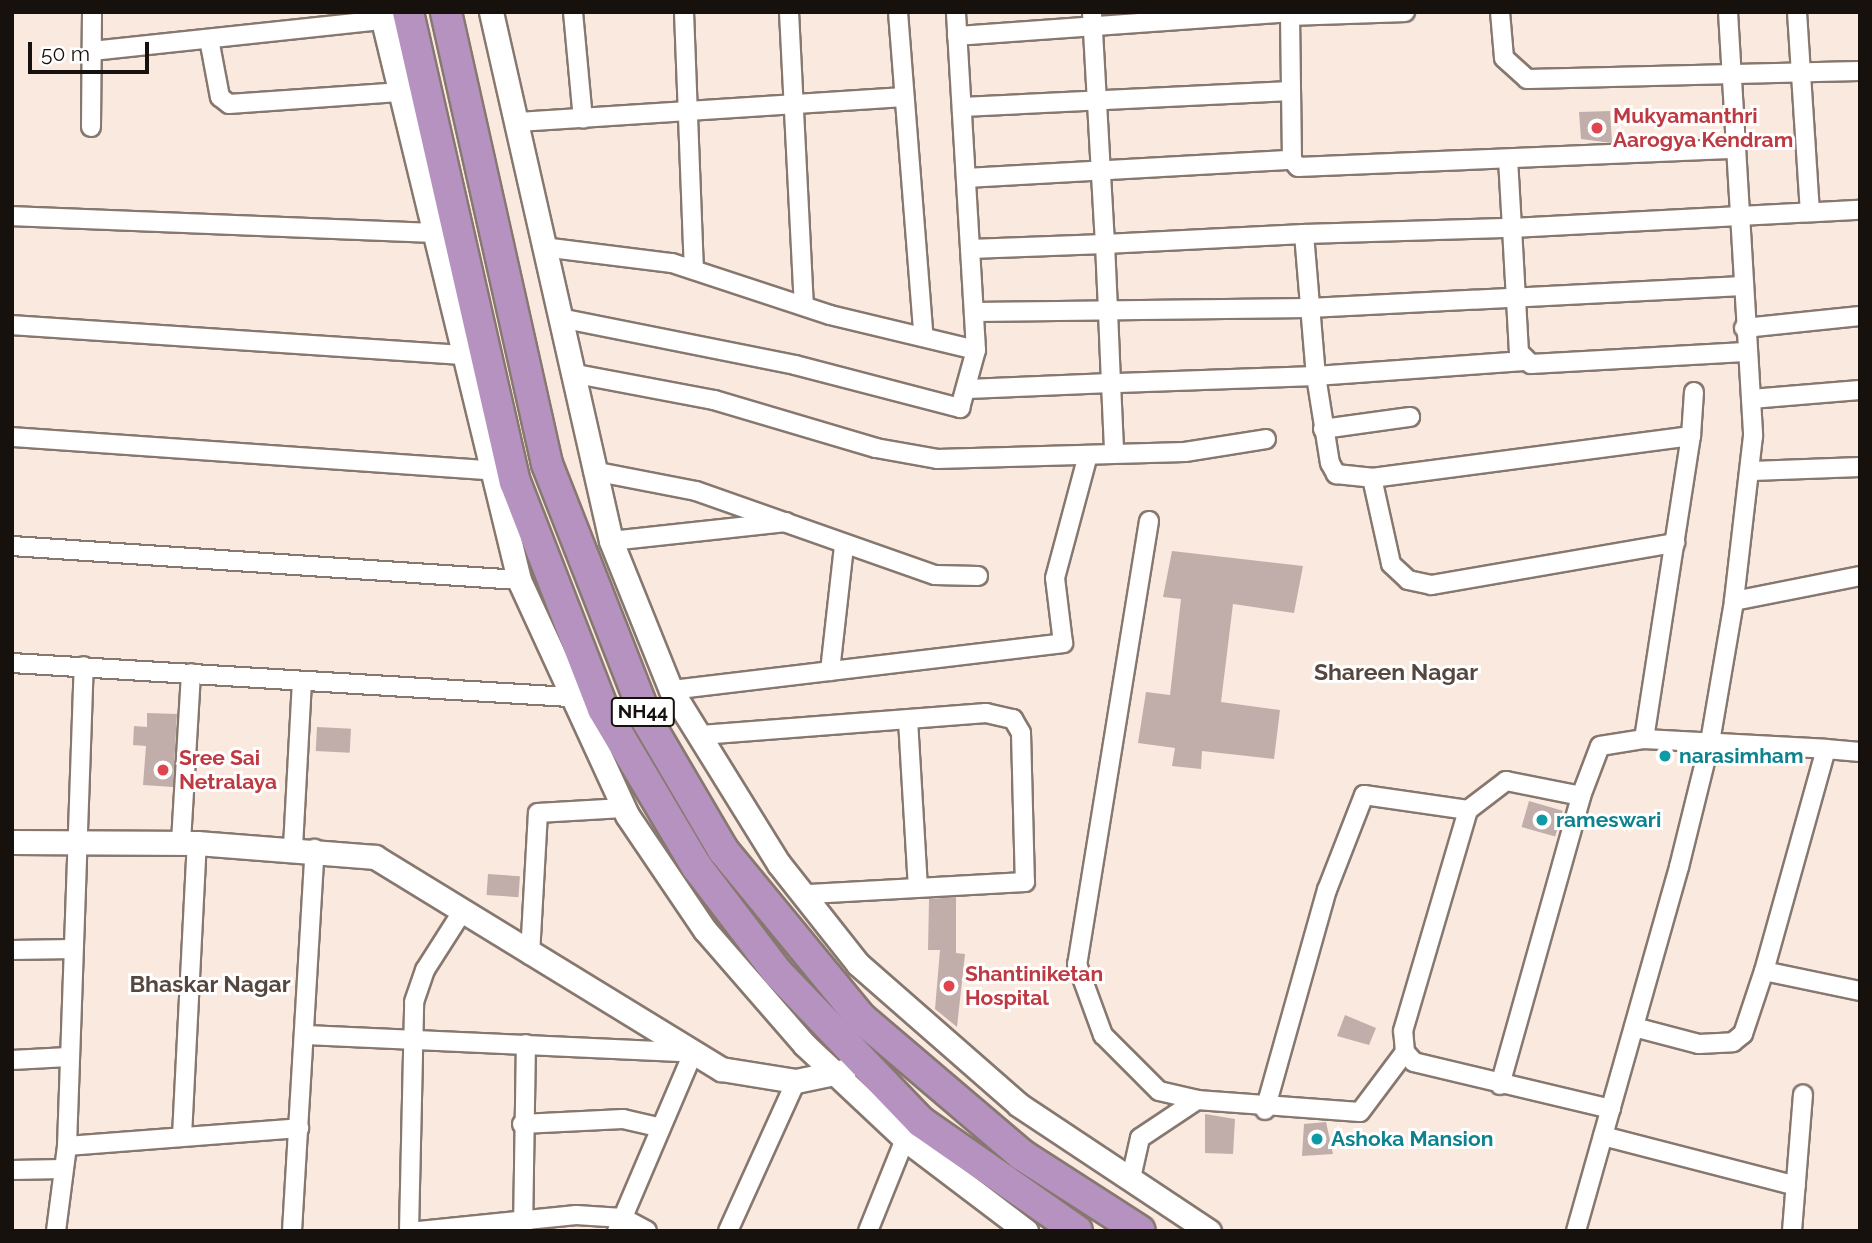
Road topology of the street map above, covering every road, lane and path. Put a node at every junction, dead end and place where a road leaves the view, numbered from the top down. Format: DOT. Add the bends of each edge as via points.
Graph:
graph roads {
  1 [pos="92,12"];
  2 [pos="446,12"];
  3 [pos="491,12"];
  4 [pos="573,12"];
  5 [pos="684,12"];
  6 [pos="789,12"];
  7 [pos="898,12"];
  8 [pos="956,12"];
  9 [pos="1405,12"];
  10 [pos="1500,12"];
  11 [pos="1728,12"];
  12 [pos="1797,12"];
  13 [pos="1290,14"];
  14 [pos="390,15"];
  15 [pos="1092,21"];
  16 [pos="957,36"];
  17 [pos="209,38"];
  18 [pos="92,51"];
  19 [pos="1860,71"];
  20 [pos="1801,73"];
  21 [pos="1731,76"];
  22 [pos="1291,91"];
  23 [pos="399,92"];
  24 [pos="904,97"];
  25 [pos="1097,102"];
  26 [pos="793,105"];
  27 [pos="962,107"];
  28 [pos="687,112"];
  29 [pos="583,118"];
  30 [pos="518,122"];
  31 [pos="91,127"];
  32 [pos="1736,149"];
  33 [pos="1508,159"];
  34 [pos="1292,160"];
  35 [pos="1101,174"];
  36 [pos="966,178"];
  37 [pos="1860,210"];
  38 [pos="1810,212"];
  39 [pos="12,216"];
  40 [pos="1739,216"];
  41 [pos="1512,228"];
  42 [pos="432,233"];
  43 [pos="1304,233"];
  44 [pos="1105,244"];
  45 [pos="543,247"];
  46 [pos="970,248"];
  47 [pos="694,270"];
  48 [pos="1742,286"];
  49 [pos="1514,295"];
  50 [pos="804,306"];
  51 [pos="1309,308"];
  52 [pos="1108,310"];
  53 [pos="974,312"];
  54 [pos="1860,316"];
  55 [pos="560,318"];
  56 [pos="12,325"];
  57 [pos="1744,328"];
  58 [pos="923,333"];
  59 [pos="976,350"];
  60 [pos="1745,352"];
  61 [pos="461,355"];
  62 [pos="1524,361"];
  63 [pos="571,373"];
  64 [pos="1316,376"];
  65 [pos="1111,383"];
  66 [pos="968,389"];
  67 [pos="1860,390"];
  68 [pos="1694,392"];
  69 [pos="1751,399"];
  70 [pos="1410,417"];
  71 [pos="1323,429"];
  72 [pos="1690,436"];
  73 [pos="12,437"];
  74 [pos="1266,439"];
  75 [pos="1114,450"];
  76 [pos="1088,455"];
  77 [pos="1860,467"];
  78 [pos="487,470"];
  79 [pos="593,471"];
  80 [pos="1752,471"];
  81 [pos="1372,478"];
  82 [pos="793,521"];
  83 [pos="1149,521"];
  84 [pos="611,541"];
  85 [pos="1675,543"];
  86 [pos="12,546"];
  87 [pos="844,546"];
  88 [pos="978,576"];
  89 [pos="1860,576"];
  90 [pos="519,580"];
  91 [pos="1734,601"];
  92 [pos="12,663"];
  93 [pos="84,666"];
  94 [pos="830,671"];
  95 [pos="191,673"];
  96 [pos="302,681"];
  97 [pos="671,690"];
  98 [pos="569,697"];
  99 [pos="908,720"];
  100 [pos="701,735"];
  101 [pos="1644,739"];
  102 [pos="1710,742"];
  103 [pos="1826,749"];
  104 [pos="1860,752"];
  105 [pos="1581,796"];
  106 [pos="623,808"];
  107 [pos="1468,810"];
  108 [pos="12,842"];
  109 [pos="76,842"];
  110 [pos="189,843"];
  111 [pos="304,848"];
  112 [pos="918,887"];
  113 [pos="809,894"];
  114 [pos="462,912"];
  115 [pos="73,949"];
  116 [pos="12,950"];
  117 [pos="530,955"];
  118 [pos="1764,971"];
  119 [pos="1860,991"];
  120 [pos="907,1010"];
  121 [pos="1634,1027"];
  122 [pos="304,1035"];
  123 [pos="881,1035"];
  124 [pos="411,1036"];
  125 [pos="526,1044"];
  126 [pos="1405,1052"];
  127 [pos="693,1053"];
  128 [pos="68,1057"];
  129 [pos="12,1060"];
  130 [pos="848,1067"];
  131 [pos="796,1081"];
  132 [pos="1500,1085"];
  133 [pos="1803,1094"];
  134 [pos="1197,1100"];
  135 [pos="1611,1109"];
  136 [pos="1265,1110"];
  137 [pos="522,1124"];
  138 [pos="299,1128"];
  139 [pos="660,1128"];
  140 [pos="182,1136"];
  141 [pos="1603,1136"];
  142 [pos="905,1139"];
  143 [pos="67,1146"];
  144 [pos="63,1169"];
  145 [pos="12,1170"];
  146 [pos="1130,1178"];
  147 [pos="1796,1186"];
  148 [pos="523,1224"];
  149 [pos="620,1224"];
  150 [pos="1018,1228"];
  151 [pos="57,1231"];
  152 [pos="292,1231"];
  153 [pos="409,1231"];
  154 [pos="419,1231"];
  155 [pos="647,1231"];
  156 [pos="728,1231"];
  157 [pos="868,1231"];
  158 [pos="1077,1231"];
  159 [pos="1140,1231"];
  160 [pos="1209,1231"];
  161 [pos="1576,1231"];
  162 [pos="1792,1231"];
  1 -- 18 [label="street"];
  2 -- 123 [label="highway, NH44" via="547,464 644,713 723,850"];
  3 -- 30 [label="street"];
  4 -- 29 [label="street"];
  5 -- 28 [label="street"];
  6 -- 26 [label="street"];
  7 -- 24 [label="street"];
  8 -- 16 [label="street"];
  9 -- 13 [label="street"];
  10 -- 21 [label="street" via="1504,58 1527,79"];
  11 -- 21 [label="street"];
  12 -- 20 [label="street"];
  13 -- 15 [label="street"];
  13 -- 22 [label="street"];
  14 -- 17 [label="street"];
  14 -- 23 [label="street"];
  14 -- 130 [label="highway, NH44" via="515,482 603,709 697,867"];
  15 -- 16 [label="street"];
  15 -- 25 [label="street"];
  16 -- 27 [label="street"];
  17 -- 18 [label="street"];
  17 -- 23 [label="street" via="220,97 229,104"];
  18 -- 31 [label="street"];
  19 -- 20 [label="street"];
  20 -- 21 [label="street"];
  20 -- 38 [label="street"];
  21 -- 32 [label="street"];
  22 -- 25 [label="street"];
  22 -- 34 [label="street"];
  23 -- 42 [label="street"];
  24 -- 26 [label="street"];
  24 -- 58 [label="street"];
  25 -- 27 [label="street"];
  25 -- 35 [label="street"];
  26 -- 28 [label="street"];
  26 -- 50 [label="street"];
  27 -- 36 [label="street"];
  28 -- 29 [label="street"];
  28 -- 47 [label="street"];
  29 -- 30 [label="street"];
  30 -- 45 [label="street"];
  32 -- 33 [label="street"];
  32 -- 40 [label="street"];
  33 -- 34 [label="street" via="1306,169"];
  33 -- 41 [label="street"];
  34 -- 35 [label="street"];
  35 -- 36 [label="street"];
  35 -- 44 [label="street"];
  36 -- 46 [label="street"];
  37 -- 38 [label="street"];
  38 -- 40 [label="street"];
  39 -- 42 [label="street"];
  40 -- 41 [label="street"];
  40 -- 48 [label="street"];
  41 -- 43 [label="street"];
  41 -- 49 [label="street"];
  42 -- 61 [label="street"];
  43 -- 44 [label="street"];
  43 -- 51 [label="street"];
  44 -- 46 [label="street"];
  44 -- 52 [label="street"];
  45 -- 47 [label="street"];
  45 -- 55 [label="street"];
  46 -- 53 [label="street"];
  47 -- 50 [label="street"];
  48 -- 49 [label="street"];
  48 -- 57 [label="street"];
  49 -- 51 [label="street"];
  49 -- 62 [label="street"];
  50 -- 58 [label="street"];
  51 -- 52 [label="street"];
  51 -- 64 [label="street"];
  52 -- 53 [label="street"];
  52 -- 65 [label="street"];
  53 -- 59 [label="street"];
  54 -- 57 [label="street"];
  55 -- 63 [label="street"];
  55 -- 66 [label="street" via="795,365 960,408"];
  56 -- 61 [label="street"];
  57 -- 60 [label="street"];
  58 -- 59 [label="street"];
  59 -- 66 [label="street"];
  60 -- 62 [label="street"];
  60 -- 69 [label="street"];
  61 -- 78 [label="street"];
  62 -- 64 [label="street"];
  63 -- 76 [label="street" via="714,401 876,448 937,459"];
  63 -- 79 [label="street"];
  64 -- 65 [label="street"];
  64 -- 71 [label="street"];
  65 -- 66 [label="street"];
  65 -- 75 [label="street"];
  67 -- 69 [label="street"];
  68 -- 72 [label="street"];
  69 -- 80 [label="street"];
  70 -- 71 [label="street"];
  71 -- 81 [label="street" via="1336,474"];
  72 -- 81 [label="street"];
  72 -- 85 [label="street"];
  73 -- 78 [label="street"];
  74 -- 75 [label="street" via="1185,452"];
  75 -- 76 [label="street"];
  76 -- 94 [label="street" via="1055,578 1063,643"];
  77 -- 80 [label="street"];
  78 -- 90 [label="street"];
  79 -- 82 [label="street" via="696,491"];
  79 -- 84 [label="street"];
  80 -- 91 [label="street"];
  81 -- 85 [label="street" via="1391,564 1408,580 1431,585"];
  82 -- 84 [label="street"];
  82 -- 87 [label="street"];
  83 -- 134 [label="street" via="1077,964 1103,1035 1159,1091"];
  84 -- 97 [label="street"];
  85 -- 101 [label="street"];
  86 -- 90 [label="street"];
  87 -- 88 [label="street" via="935,575"];
  87 -- 94 [label="street"];
  89 -- 91 [label="street"];
  90 -- 98 [label="street"];
  91 -- 102 [label="street"];
  92 -- 93 [label="street"];
  93 -- 95 [label="street"];
  93 -- 109 [label="street"];
  94 -- 97 [label="street"];
  95 -- 96 [label="street"];
  95 -- 110 [label="street"];
  96 -- 98 [label="street"];
  96 -- 111 [label="street"];
  97 -- 100 [label="street"];
  98 -- 106 [label="street"];
  99 -- 100 [label="street"];
  99 -- 112 [label="street"];
  99 -- 112 [label="street" via="986,713 1013,719 1021,733 1025,882"];
  100 -- 113 [label="street" via="779,864"];
  101 -- 102 [label="street"];
  101 -- 105 [label="street" via="1600,746"];
  102 -- 103 [label="street"];
  102 -- 121 [label="street"];
  103 -- 104 [label="street"];
  103 -- 118 [label="street"];
  105 -- 107 [label="street" via="1506,781"];
  105 -- 132 [label="street"];
  106 -- 117 [label="street" via="538,813"];
  106 -- 130 [label="street" via="705,930"];
  107 -- 126 [label="street" via="1409,1001"];
  107 -- 136 [label="street" via="1364,795 1327,890"];
  108 -- 109 [label="street"];
  109 -- 110 [label="street"];
  109 -- 115 [label="street"];
  110 -- 111 [label="street"];
  110 -- 140 [label="street"];
  111 -- 114 [label="street" via="375,857"];
  111 -- 122 [label="street"];
  112 -- 113 [label="street"];
  113 -- 120 [label="street" via="858,964"];
  114 -- 117 [label="street"];
  114 -- 124 [label="street" via="425,970"];
  115 -- 116 [label="street"];
  115 -- 128 [label="street"];
  117 -- 127 [label="street"];
  118 -- 119 [label="street"];
  118 -- 121 [label="street" via="1743,1034 1733,1042 1699,1044"];
  120 -- 123 [label="street"];
  120 -- 146 [label="street" via="1019,1105"];
  121 -- 135 [label="street"];
  122 -- 124 [label="street"];
  122 -- 138 [label="street"];
  123 -- 130 [label="street"];
  123 -- 159 [label="highway, NH44" via="1022,1155"];
  124 -- 125 [label="street"];
  124 -- 153 [label="street"];
  125 -- 127 [label="street"];
  125 -- 137 [label="street"];
  126 -- 132 [label="street" via="1414,1062"];
  126 -- 136 [label="street" via="1360,1112"];
  127 -- 131 [label="street" via="721,1069"];
  127 -- 139 [label="street"];
  128 -- 129 [label="street"];
  128 -- 143 [label="street"];
  130 -- 131 [label="street"];
  130 -- 142 [label="street"];
  130 -- 158 [label="highway, NH44"];
  131 -- 156 [label="street"];
  132 -- 135 [label="street"];
  133 -- 147 [label="street"];
  134 -- 136 [label="street"];
  134 -- 146 [label="street" via="1140,1138"];
  135 -- 141 [label="street"];
  137 -- 139 [label="street" via="623,1119"];
  137 -- 148 [label="street"];
  138 -- 140 [label="street"];
  138 -- 152 [label="street"];
  139 -- 149 [label="street"];
  140 -- 143 [label="street"];
  141 -- 147 [label="street"];
  141 -- 161 [label="street"];
  142 -- 150 [label="street"];
  142 -- 157 [label="street"];
  143 -- 144 [label="street"];
  144 -- 145 [label="street"];
  144 -- 151 [label="street"];
  146 -- 160 [label="street"];
  147 -- 162 [label="street"];
  148 -- 149 [label="street"];
  148 -- 154 [label="street"];
  149 -- 155 [label="street"];
}
